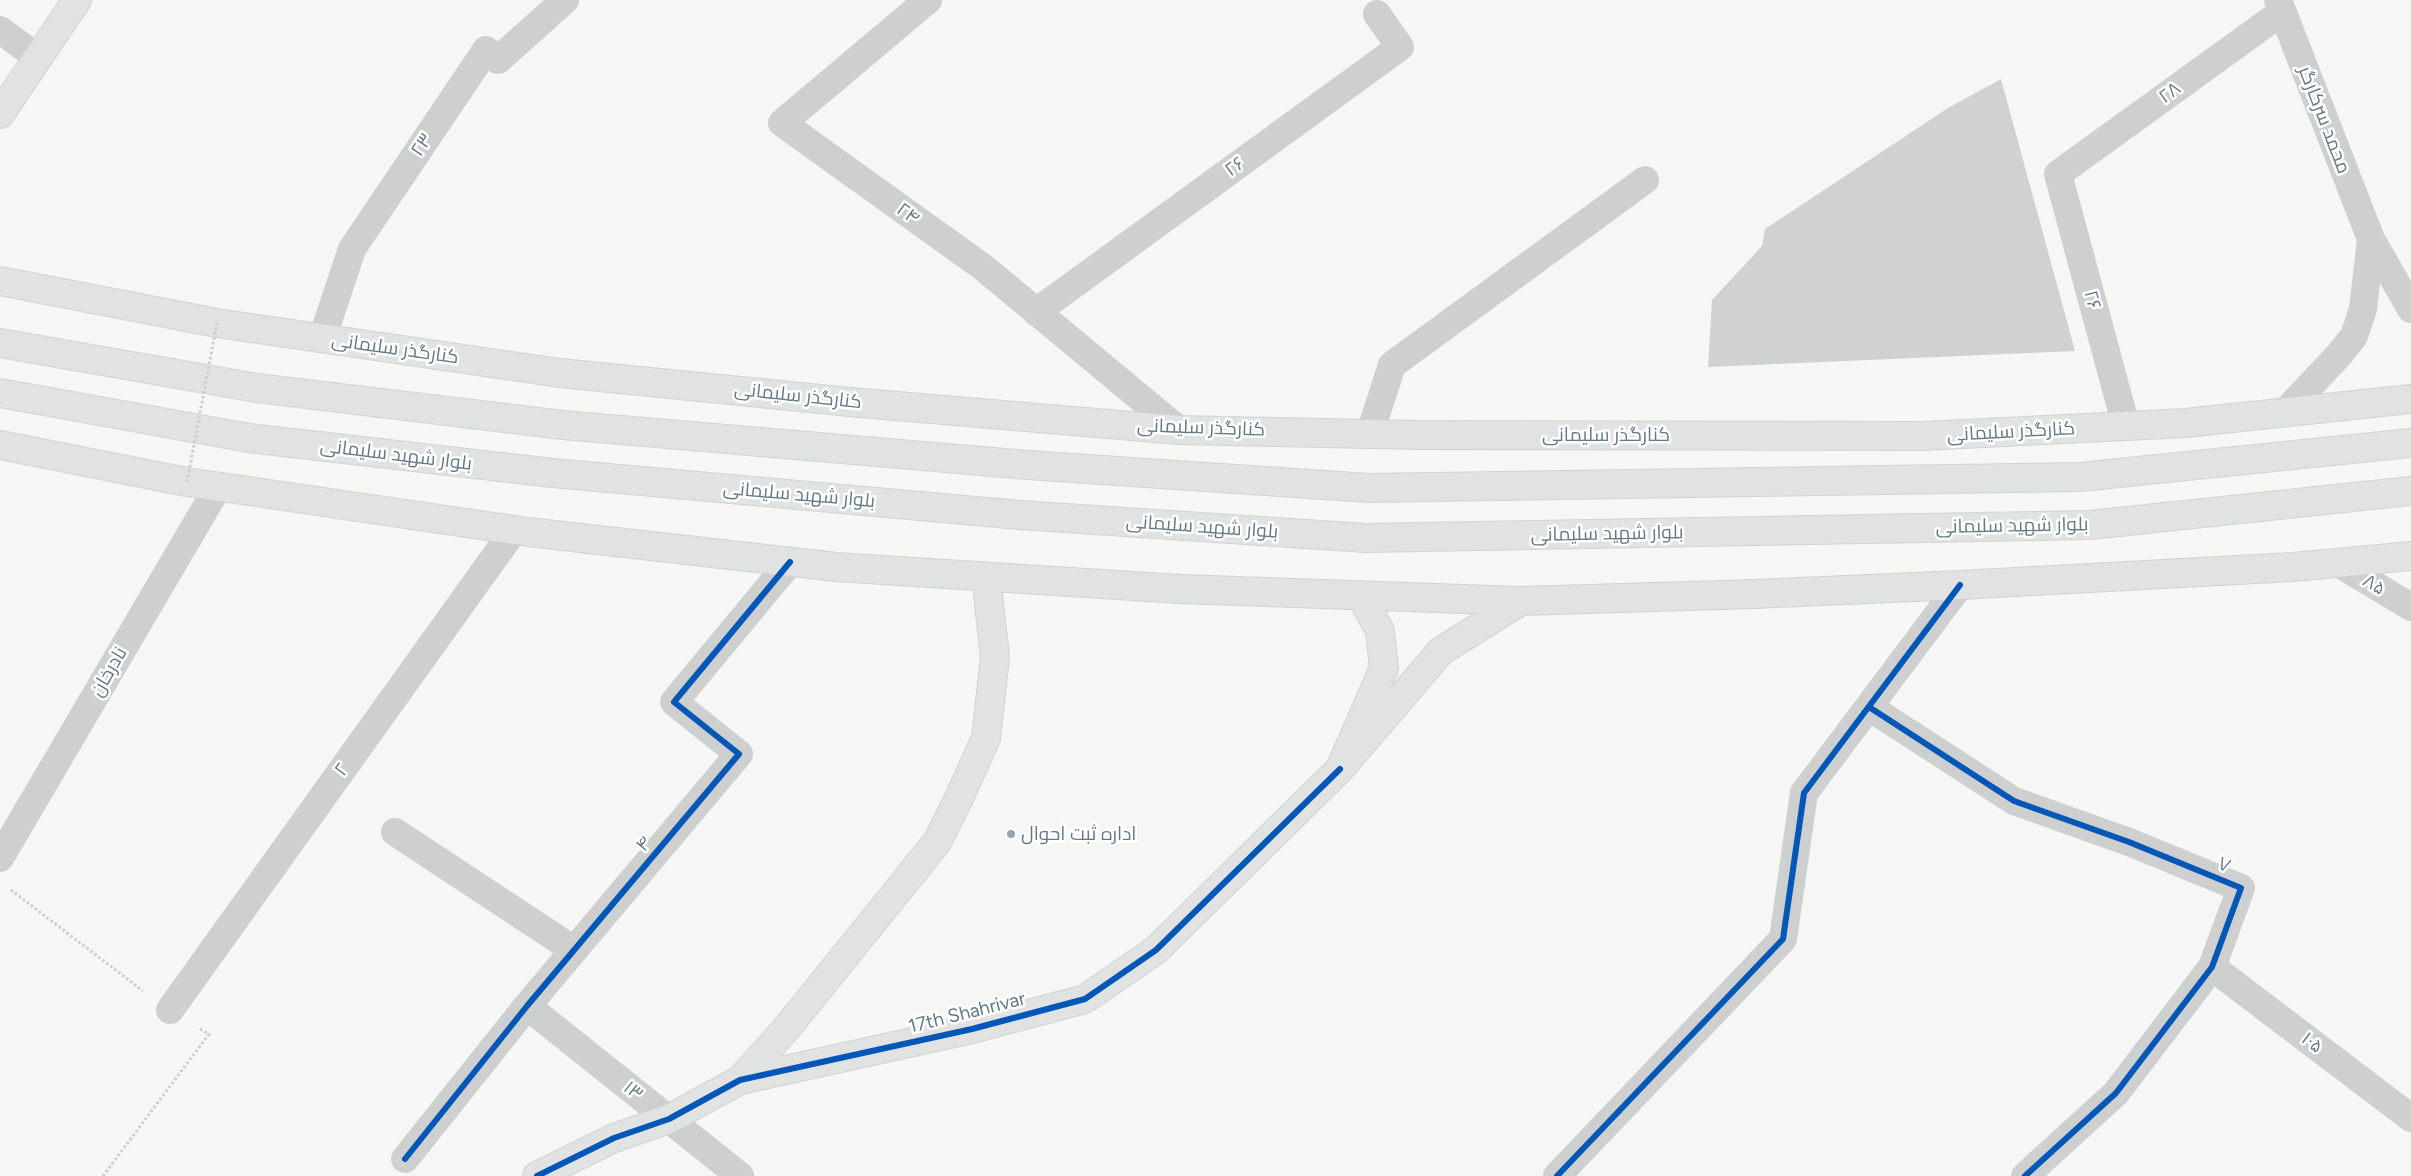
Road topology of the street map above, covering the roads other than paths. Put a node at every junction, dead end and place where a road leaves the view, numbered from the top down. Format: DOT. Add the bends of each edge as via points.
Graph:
graph roads {
  1 [pos="77,0"];
  2 [pos="565,0"];
  3 [pos="928,0"];
  4 [pos="2280,6"];
  5 [pos="1377,14"];
  6 [pos="0,30"];
  7 [pos="37,57"];
  8 [pos="0,114"];
  9 [pos="2058,174"];
  10 [pos="1645,180"];
  11 [pos="2371,239"];
  12 [pos="0,281"];
  13 [pos="2411,309"];
  14 [pos="1036,312"];
  15 [pos="322,339"];
  16 [pos="0,343"];
  17 [pos="0,393"];
  18 [pos="2411,399"];
  19 [pos="2285,412"];
  20 [pos="2126,426"];
  21 [pos="1179,430"];
  22 [pos="1370,433"];
  23 [pos="2411,443"];
  24 [pos="0,444"];
  25 [pos="218,487"];
  26 [pos="2411,491"];
  27 [pos="514,530"];
  28 [pos="2411,556"];
  29 [pos="790,562"];
  30 [pos="2338,563"];
  31 [pos="986,577"];
  32 [pos="1960,585"];
  33 [pos="1361,596"];
  34 [pos="1521,601"];
  35 [pos="2411,607"];
  36 [pos="1869,707"];
  37 [pos="1340,769"];
  38 [pos="395,832"];
  39 [pos="0,858"];
  40 [pos="574,950"];
  41 [pos="2212,967"];
  42 [pos="527,1006"];
  43 [pos="170,1010"];
  44 [pos="740,1080"];
  45 [pos="2411,1118"];
  46 [pos="669,1119"];
  47 [pos="405,1159"];
  48 [pos="537,1176"];
  49 [pos="740,1176"];
  50 [pos="1557,1176"];
  51 [pos="2025,1176"];
  1 -- 7 [label="main road"];
  2 -- 15 [label="street, ۲۳" via="498,60 486,50 352,249"];
  3 -- 14 [label="street, ۲۴" via="782,123 984,268"];
  4 -- 9 [label="street, ۲۸"];
  4 -- 11 [label="street, محمد سرکارگر"];
  5 -- 14 [label="street, ۲۶" via="1400,47"];
  6 -- 7 [label="street"];
  7 -- 8 [label="main road"];
  9 -- 20 [label="street, ۲۶"];
  10 -- 22 [label="street" via="1392,365"];
  11 -- 13 [label="street, محمد سرکارگر"];
  11 -- 19 [label="street, محمد سرکارگر" via="2362,309 2354,336"];
  12 -- 15 [label="main road, کنارگذر سلیمانی" via="217,323"];
  14 -- 21 [label="street, ۲۴"];
  15 -- 21 [label="main road, کنارگذر سلیمانی" via="560,373"];
  16 -- 23 [label="main road" via="257,388 563,424 1028,465 1369,488 2080,477"];
  17 -- 26 [label="main road, بلوار شهید سلیمانی" via="249,438 553,473 1020,515 1366,538 2090,525"];
  18 -- 19 [label="main road, کنارگذر سلیمانی"];
  19 -- 20 [label="main road, کنارگذر سلیمانی"];
  20 -- 22 [label="main road, کنارگذر سلیمانی" via="1923,436"];
  21 -- 22 [label="main road, کنارگذر سلیمانی"];
  24 -- 25 [label="main road"];
  25 -- 27 [label="main road"];
  25 -- 39 [label="street, نادرخان"];
  27 -- 29 [label="main road"];
  27 -- 43 [label="street, ۲"];
  28 -- 30 [label="main road"];
  29 -- 31 [label="main road"];
  29 -- 40 [label="street, ۴" via="674,702 739,754"];
  30 -- 32 [label="main road"];
  30 -- 35 [label="street, ۸۵"];
  31 -- 33 [label="main road"];
  31 -- 44 [label="main road, 17th Shahrivar" via="995,657 986,738 960,798 937,842 786,1029"];
  32 -- 34 [label="main road"];
  32 -- 36 [label="street"];
  33 -- 34 [label="main road"];
  33 -- 37 [label="main road" via="1380,631 1384,668"];
  34 -- 37 [label="main road, 17th Shahrivar" via="1441,651"];
  36 -- 41 [label="street, ۷" via="2014,801 2130,842 2241,888"];
  36 -- 50 [label="street" via="1804,793 1783,939"];
  37 -- 44 [label="main road, 17th Shahrivar" via="1156,950 1085,999 972,1029"];
  38 -- 40 [label="street"];
  40 -- 42 [label="street, ۴"];
  41 -- 45 [label="street, ۱۰۵"];
  41 -- 51 [label="street, ۷" via="2116,1093"];
  42 -- 46 [label="street, ۱۳"];
  42 -- 47 [label="street, ۴"];
  44 -- 46 [label="main road, 17th Shahrivar"];
  46 -- 48 [label="main road, 17th Shahrivar" via="614,1138"];
  46 -- 49 [label="street, ۱۳"];
}
